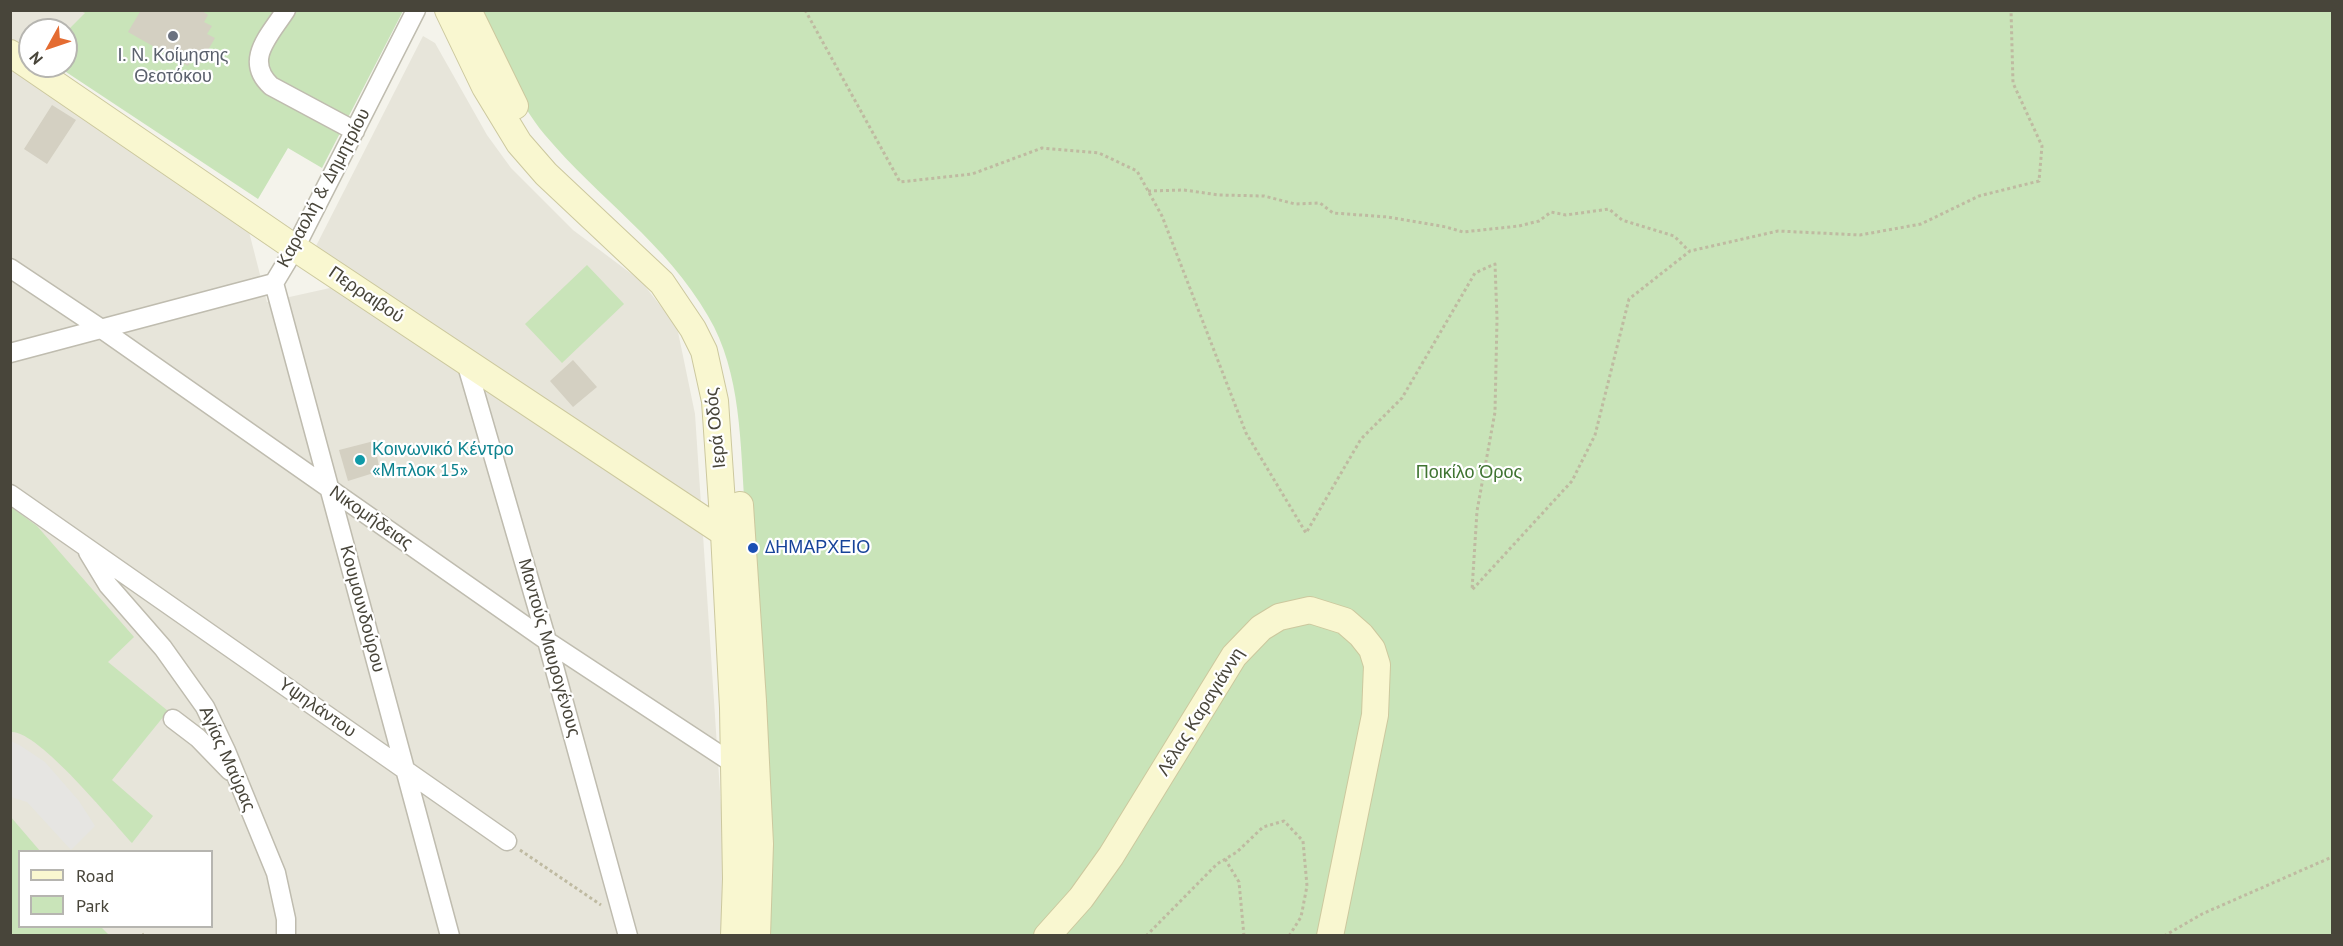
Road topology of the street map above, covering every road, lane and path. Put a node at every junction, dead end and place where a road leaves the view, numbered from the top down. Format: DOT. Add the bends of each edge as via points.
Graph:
graph roads {
  1 [pos="286,10"];
  2 [pos="416,10"];
  3 [pos="448,10"];
  4 [pos="468,10"];
  5 [pos="805,10"];
  6 [pos="2011,10"];
  7 [pos="10,54"];
  8 [pos="355,131"];
  9 [pos="1148,191"];
  10 [pos="295,248"];
  11 [pos="1690,251"];
  12 [pos="10,268"];
  13 [pos="274,283"];
  14 [pos="103,330"];
  15 [pos="10,353"];
  16 [pos="466,362"];
  17 [pos="330,490"];
  18 [pos="10,494"];
  19 [pos="724,533"];
  20 [pos="84,545"];
  21 [pos="547,641"];
  22 [pos="173,719"];
  23 [pos="734,764"];
  24 [pos="404,769"];
  25 [pos="238,779"];
  26 [pos="507,841"];
  27 [pos="2332,857"];
  28 [pos="1225,859"];
  29 [pos="626,929"];
  30 [pos="146,932"];
  31 [pos="142,936"];
  32 [pos="286,936"];
  33 [pos="450,936"];
  34 [pos="734,936"];
  35 [pos="757,936"];
  36 [pos="1047,936"];
  37 [pos="1146,936"];
  38 [pos="1244,936"];
  39 [pos="1289,936"];
  40 [pos="1330,936"];
  41 [pos="2164,936"];
  1 -- 8 [label="street" via="260,51 261,78"];
  2 -- 8 [label="street, Καραολή & Δημητρίου"];
  3 -- 19 [label="main road, Ιερά Οδός" via="485,87 519,143 546,174 662,283 693,329 704,351 715,401"];
  4 -- 35 [label="main road, Ιερά Οδός" via="533,133 570,175 674,273 706,320 723,365 734,425 753,691 760,844"];
  5 -- 9 [label="path" via="900,182 972,174 1042,148 1099,153 1137,171"];
  6 -- 11 [label="path" via="2013,83 2042,146 2039,181 1979,196 1921,224 1860,235 1778,231"];
  7 -- 10 [label="main road, Περραιβού"];
  8 -- 10 [label="street, Καραολή & Δημητρίου"];
  9 -- 11 [label="path" via="1242,194 1295,204 1320,203 1333,213 1388,217 1463,232 1519,226 1539,221 1551,212 1566,215 1609,209 1622,220 1674,236"];
  9 -- 11 [label="path" via="1162,216 1246,433 1306,533 1361,439 1402,398 1474,273 1495,264 1495,412 1477,511 1472,590 1572,481 1595,435 1629,300"];
  10 -- 13 [label="street, Καραολή & Δημητρίου"];
  10 -- 16 [label="main road, Περραιβού"];
  12 -- 14 [label="street, Νικομήδειας"];
  13 -- 14 [label="street, Καραολή & Δημητρίου"];
  13 -- 17 [label="street, Κουμουνδούρου"];
  14 -- 15 [label="street, Καραολή & Δημητρίου"];
  14 -- 17 [label="street, Νικομήδειας"];
  16 -- 19 [label="main road, Περραιβού"];
  16 -- 21 [label="street, Μαντούς Μαυρογένους"];
  17 -- 21 [label="street, Νικομήδειας"];
  17 -- 24 [label="street, Κουμουνδούρου"];
  18 -- 20 [label="street, Υψηλάντου"];
  19 -- 23 [label="main road, Ιερά Οδός"];
  20 -- 24 [label="street, Υψηλάντου"];
  20 -- 25 [label="street, Αγίας Μαύρας" via="108,585 163,648 205,707"];
  21 -- 23 [label="street, Νικομήδειας"];
  21 -- 29 [label="street, Μαντούς Μαυρογένους"];
  22 -- 25 [label="street"];
  23 -- 34 [label="main road, Ιερά Οδός"];
  24 -- 26 [label="street, Υψηλάντου"];
  24 -- 33 [label="street, Κουμουνδούρου"];
  25 -- 32 [label="street, Αγίας Μαύρας" via="276,873"];
  26 -- 29 [label="path"];
  27 -- 41 [label="path" via="2202,914"];
  28 -- 37 [label="path"];
  28 -- 38 [label="path" via="1239,882"];
  28 -- 39 [label="path" via="1263,827 1284,821 1303,841 1307,886 1301,917"];
  30 -- 31 [label="path"];
  36 -- 40 [label="main road, Λέλας Καραγιάννη" via="1112,856 1234,656 1261,628 1279,617 1310,610 1345,621 1372,649 1377,665 1375,715"];
}
